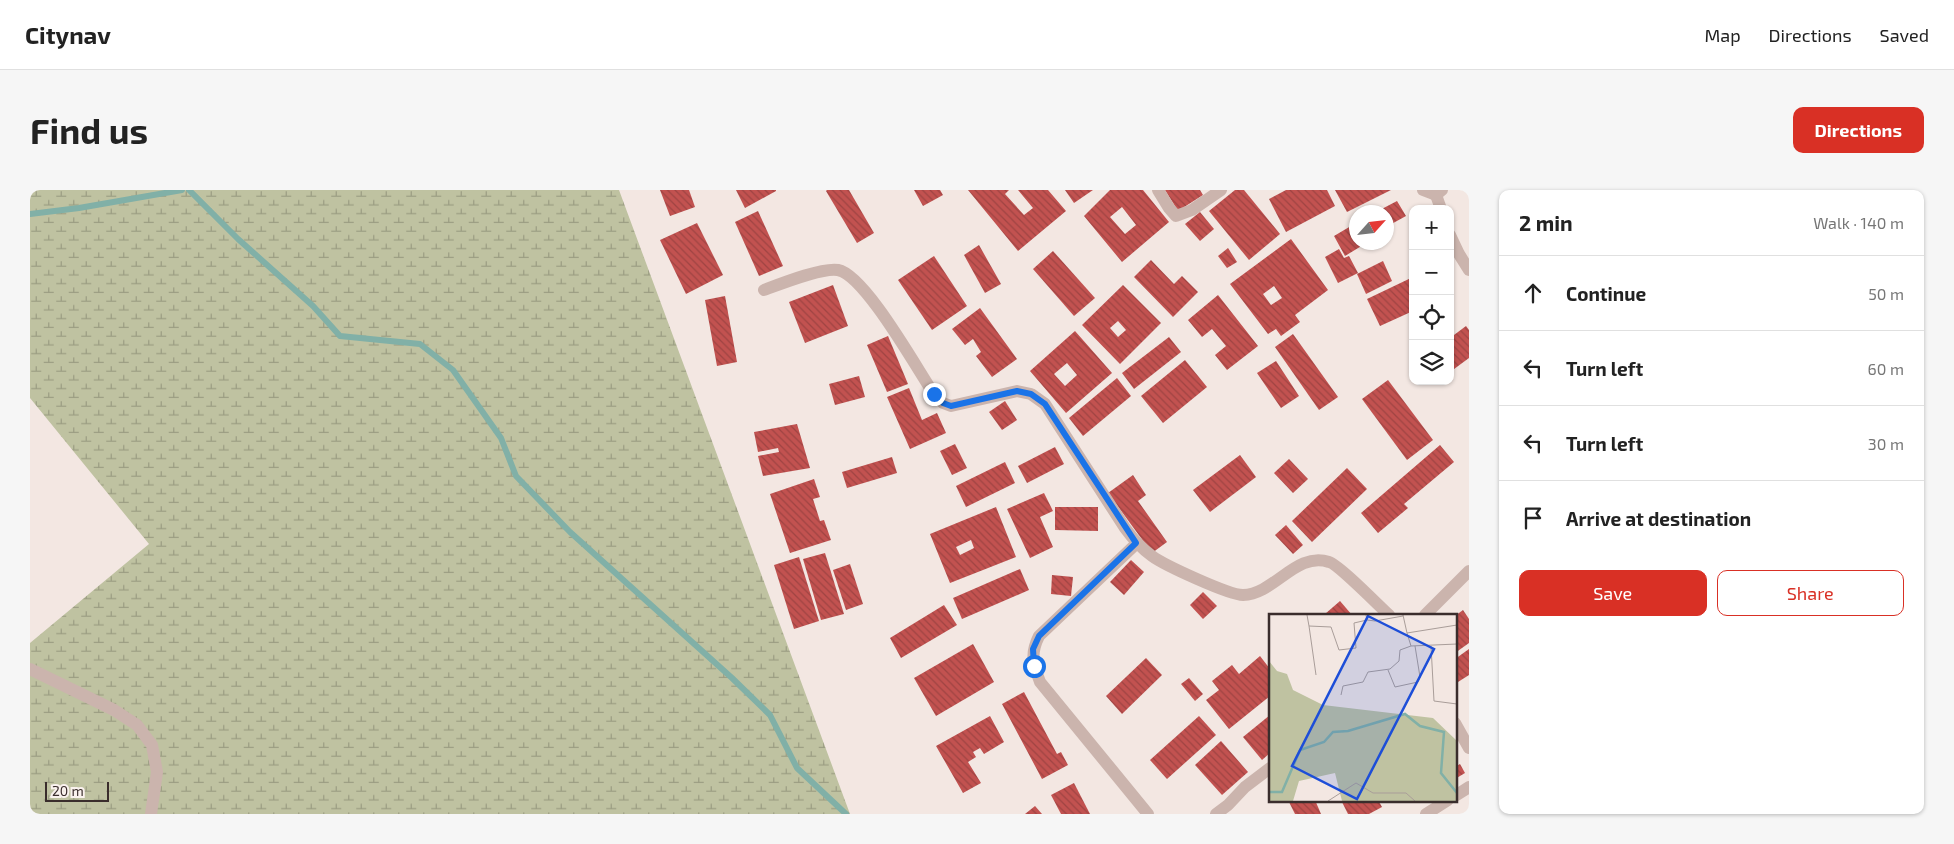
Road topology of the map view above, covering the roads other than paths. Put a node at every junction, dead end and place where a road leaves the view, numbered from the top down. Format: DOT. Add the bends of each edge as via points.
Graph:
graph roads {
  1 [pos="1158,190"];
  2 [pos="1221,190"];
  3 [pos="1423,190"];
  4 [pos="1439,192"];
  5 [pos="1441,205"];
  6 [pos="1454,244"];
  7 [pos="1469,270"];
  8 [pos="764,290"];
  9 [pos="1136,543"];
  10 [pos="1469,571"];
  11 [pos="1388,614"];
  12 [pos="1426,614"];
  13 [pos="30,669"];
  14 [pos="1456,725"];
  15 [pos="1469,748"];
  16 [pos="1269,769"];
  17 [pos="1469,787"];
  18 [pos="1456,795"];
  19 [pos="1445,802"];
  20 [pos="151,814"];
  21 [pos="1148,814"];
  22 [pos="1216,814"];
  23 [pos="1426,814"];
  1 -- 2 [label="street" via="1176,216 1192,210"];
  3 -- 4 [label="street"];
  4 -- 5 [label="street"];
  6 -- 7 [label="street"];
  8 -- 9 [label="street" via="828,269 839,270 850,276 872,299 943,403 951,406 1017,391 1031,394 1045,404"];
  9 -- 11 [label="street" via="1153,557 1226,592 1243,595 1264,588 1296,566 1316,559 1332,562"];
  9 -- 21 [label="street" via="1039,636 1033,649 1034,666 1040,682"];
  10 -- 12 [label="street"];
  13 -- 20 [label="street" via="137,724 152,745 158,772"];
  14 -- 15 [label="street"];
  16 -- 22 [label="street"];
  17 -- 18 [label="street"];
  19 -- 23 [label="street"];
}
